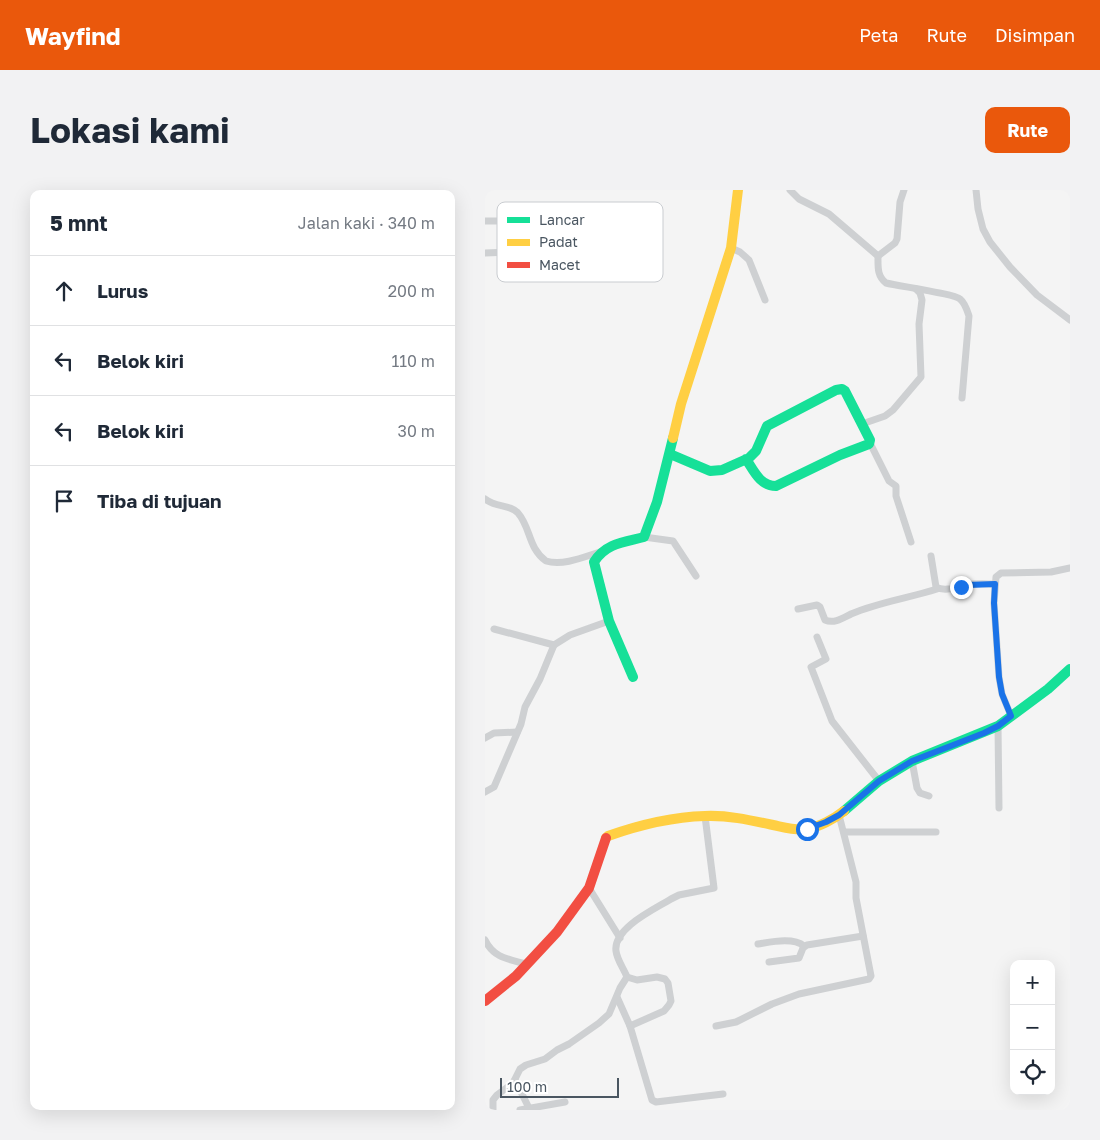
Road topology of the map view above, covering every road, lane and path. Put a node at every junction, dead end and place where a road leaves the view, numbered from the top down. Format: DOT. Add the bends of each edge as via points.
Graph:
graph roads {
  1 [pos="737,190"];
  2 [pos="791,190"];
  3 [pos="904,190"];
  4 [pos="976,190"];
  5 [pos="731,248"];
  6 [pos="878,256"];
  7 [pos="916,289"];
  8 [pos="765,300"];
  9 [pos="1070,320"];
  10 [pos="962,398"];
  11 [pos="862,424"];
  12 [pos="870,443"];
  13 [pos="670,454"];
  14 [pos="746,459"];
  15 [pos="485,499"];
  16 [pos="644,537"];
  17 [pos="911,542"];
  18 [pos="602,552"];
  19 [pos="931,556"];
  20 [pos="1070,568"];
  21 [pos="696,576"];
  22 [pos="995,584"];
  23 [pos="937,589"];
  24 [pos="798,609"];
  25 [pos="609,621"];
  26 [pos="494,629"];
  27 [pos="817,637"];
  28 [pos="554,644"];
  29 [pos="1070,669"];
  30 [pos="633,677"];
  31 [pos="1011,716"];
  32 [pos="998,726"];
  33 [pos="517,732"];
  34 [pos="485,738"];
  35 [pos="912,761"];
  36 [pos="879,781"];
  37 [pos="485,792"];
  38 [pos="929,796"];
  39 [pos="999,808"];
  40 [pos="839,815"];
  41 [pos="705,816"];
  42 [pos="845,832"];
  43 [pos="936,832"];
  44 [pos="589,888"];
  45 [pos="863,936"];
  46 [pos="620,938"];
  47 [pos="485,940"];
  48 [pos="758,944"];
  49 [pos="804,946"];
  50 [pos="769,962"];
  51 [pos="526,964"];
  52 [pos="627,977"];
  53 [pos="617,997"];
  54 [pos="485,1001"];
  55 [pos="631,1026"];
  56 [pos="716,1026"];
  57 [pos="515,1080"];
  58 [pos="723,1094"];
  59 [pos="565,1102"];
  60 [pos="529,1108"];
  61 [pos="493,1110"];
  62 [pos="520,1110"];
  1 -- 5 [label="street"];
  2 -- 6 [label="street" via="799,199 829,214"];
  3 -- 6 [label="street" via="899,202 897,239"];
  4 -- 9 [label="street" via="983,229 990,242 1037,295"];
  5 -- 8 [label="street" via="749,260"];
  5 -- 13 [label="street" via="681,404"];
  6 -- 7 [label="street" via="881,279"];
  7 -- 10 [label="street" via="959,297 966,307 969,326"];
  7 -- 11 [label="street" via="922,300 919,324 921,377 893,410"];
  11 -- 12 [label="street"];
  11 -- 14 [label="street" via="845,392 836,390 767,426 756,451"];
  12 -- 14 [label="street" via="771,487 758,478"];
  12 -- 17 [label="street" via="889,481 896,486 895,496"];
  13 -- 14 [label="street" via="710,471"];
  13 -- 16 [label="street"];
  15 -- 18 [label="street" via="494,505 511,508 519,515 535,551 545,561 566,561"];
  16 -- 18 [label="street" via="614,545"];
  16 -- 21 [label="street" via="673,541"];
  18 -- 25 [label="street" via="594,562 594,568"];
  19 -- 23 [label="street"];
  20 -- 22 [label="street" via="1051,572 1001,573"];
  22 -- 23 [label="street"];
  22 -- 31 [label="street" via="999,677"];
  23 -- 24 [label="street" via="875,605 833,622 825,620 817,605"];
  25 -- 28 [label="street"];
  25 -- 30 [label="street"];
  26 -- 28 [label="street"];
  27 -- 36 [label="street" via="826,659 811,667 831,721"];
  28 -- 33 [label="street"];
  29 -- 31 [label="street"];
  31 -- 32 [label="street"];
  32 -- 35 [label="street"];
  32 -- 39 [label="street"];
  33 -- 34 [label="street" via="494,733"];
  33 -- 37 [label="street" via="494,787"];
  35 -- 36 [label="street"];
  35 -- 38 [label="street" via="919,793"];
  36 -- 40 [label="street"];
  40 -- 41 [label="street" via="807,829 733,817"];
  40 -- 42 [label="street"];
  41 -- 44 [label="street" via="633,827 608,836"];
  41 -- 46 [label="street" via="714,888 671,899 634,921"];
  42 -- 43 [label="street"];
  42 -- 45 [label="street"];
  44 -- 46 [label="street"];
  44 -- 51 [label="street" via="557,932"];
  45 -- 49 [label="street"];
  45 -- 56 [label="street" via="869,979 799,994 736,1022"];
  46 -- 52 [label="street" via="616,951"];
  47 -- 51 [label="street" via="497,955"];
  48 -- 49 [label="street" via="790,941"];
  49 -- 50 [label="street" via="799,958"];
  51 -- 54 [label="street" via="506,986"];
  52 -- 53 [label="street"];
  52 -- 55 [label="street" via="665,979 671,1002 663,1011"];
  53 -- 55 [label="street"];
  53 -- 57 [label="street" via="609,1014 599,1023 548,1057 526,1065"];
  55 -- 58 [label="street" via="652,1100"];
  57 -- 60 [label="street"];
  57 -- 61 [label="street" via="497,1095"];
  59 -- 60 [label="street"];
  60 -- 62 [label="street"];
}
